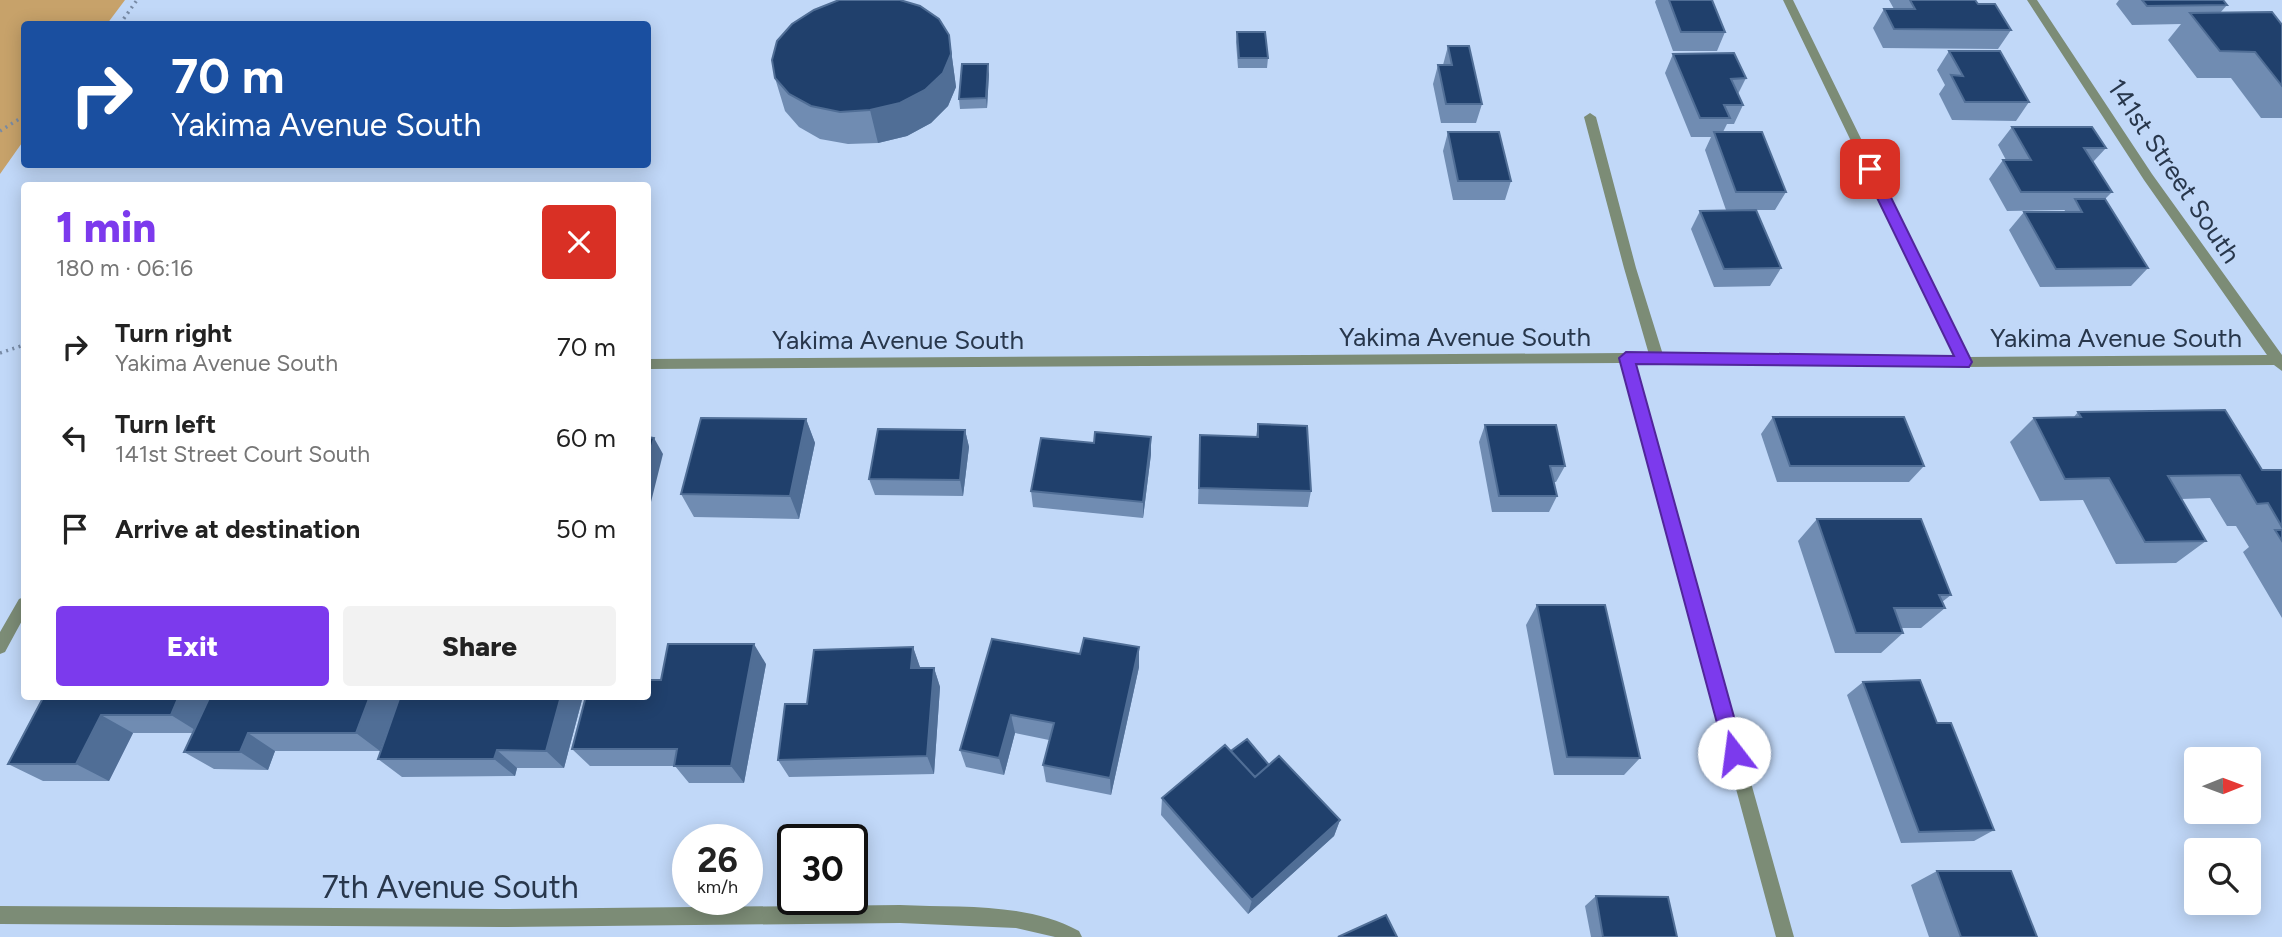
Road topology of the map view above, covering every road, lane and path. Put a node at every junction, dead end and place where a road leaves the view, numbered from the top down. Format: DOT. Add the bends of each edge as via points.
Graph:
graph roads {
  1 [pos="136,0"];
  2 [pos="1788,0"];
  3 [pos="2032,0"];
  4 [pos="122,21"];
  5 [pos="1590,117"];
  6 [pos="21,118"];
  7 [pos="0,131"];
  8 [pos="21,346"];
  9 [pos="0,353"];
  10 [pos="1626,358"];
  11 [pos="1657,358"];
  12 [pos="1964,362"];
  13 [pos="2281,362"];
  14 [pos="651,364"];
  15 [pos="21,609"];
  16 [pos="0,647"];
  17 [pos="0,915"];
  18 [pos="1073,937"];
  19 [pos="1785,937"];
  1 -- 4 [label="path"];
  2 -- 12 [label="street"];
  3 -- 13 [label="street, 141st Street South" via="2148,177"];
  5 -- 11 [label="street" via="1635,294"];
  6 -- 7 [label="path"];
  8 -- 9 [label="path"];
  10 -- 11 [label="street, Yakima Avenue South"];
  10 -- 14 [label="street, Yakima Avenue South"];
  10 -- 19 [label="street"];
  11 -- 12 [label="street, Yakima Avenue South"];
  12 -- 13 [label="street, Yakima Avenue South"];
  15 -- 16 [label="street"];
  17 -- 18 [label="street, 7th Avenue South" via="501,918 900,914 1016,919"];
}
